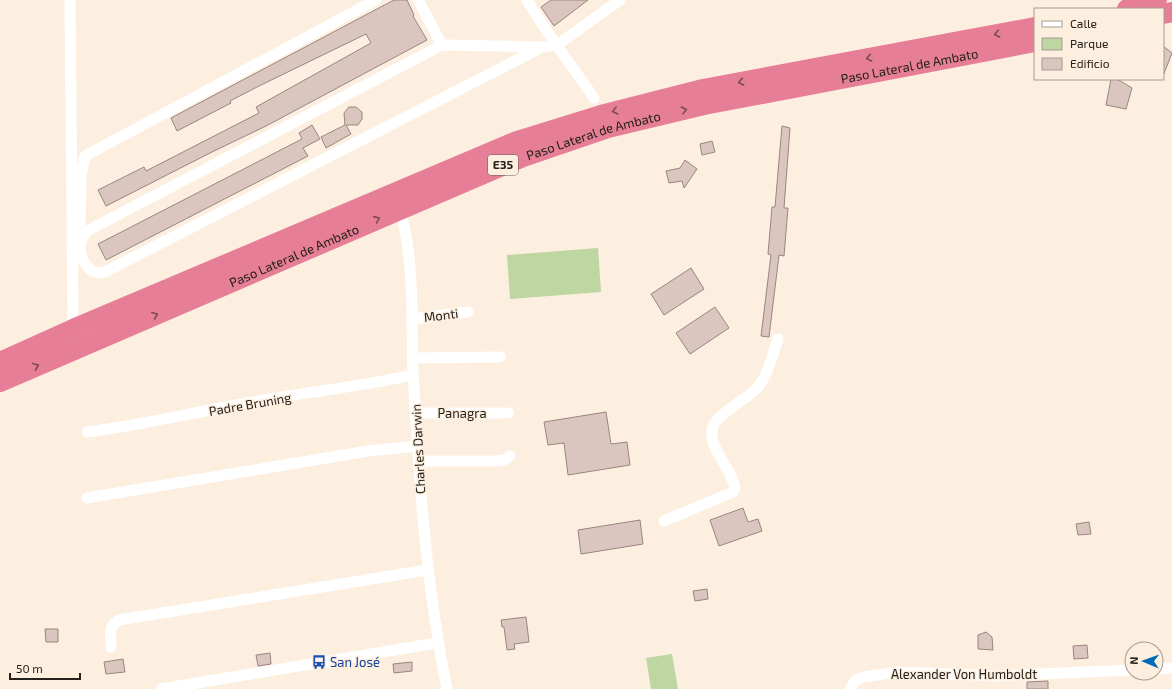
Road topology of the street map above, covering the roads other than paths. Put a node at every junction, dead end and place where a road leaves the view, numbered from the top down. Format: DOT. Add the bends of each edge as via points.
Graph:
graph roads {
  1 [pos="70,0"];
  2 [pos="376,0"];
  3 [pos="418,0"];
  4 [pos="527,0"];
  5 [pos="620,0"];
  6 [pos="1157,0"];
  7 [pos="1130,8"];
  8 [pos="1034,27"];
  9 [pos="1034,42"];
  10 [pos="442,45"];
  11 [pos="557,45"];
  12 [pos="542,47"];
  13 [pos="594,98"];
  14 [pos="400,209"];
  15 [pos="87,231"];
  16 [pos="286,249"];
  17 [pos="468,312"];
  18 [pos="413,318"];
  19 [pos="73,329"];
  20 [pos="778,339"];
  21 [pos="500,357"];
  22 [pos="413,358"];
  23 [pos="0,362"];
  24 [pos="413,375"];
  25 [pos="0,382"];
  26 [pos="416,413"];
  27 [pos="508,413"];
  28 [pos="87,432"];
  29 [pos="418,446"];
  30 [pos="510,456"];
  31 [pos="419,461"];
  32 [pos="87,498"];
  33 [pos="664,521"];
  34 [pos="427,570"];
  35 [pos="437,643"];
  36 [pos="111,647"];
  37 [pos="1124,670"];
  38 [pos="161,689"];
  39 [pos="447,689"];
  40 [pos="850,689"];
  1 -- 19 [label="street"];
  2 -- 15 [label="street" via="85,156 81,175 80,228"];
  3 -- 10 [label="street"];
  4 -- 11 [label="street"];
  5 -- 11 [label="street"];
  6 -- 7 [label="highway"];
  8 -- 16 [label="highway, Paso Lateral de Ambato / E35, one-way" via="703,89 601,115 517,141"];
  14 -- 9 [label="highway, Paso Lateral de Ambato / E35, one-way" via="523,157 608,128 704,105"];
  10 -- 12 [label="street"];
  10 -- 15 [label="street"];
  11 -- 12 [label="street"];
  11 -- 13 [label="street"];
  12 -- 15 [label="street" via="100,274 94,272 83,259 80,243"];
  16 -- 14 [label="highway, Paso Lateral de Ambato / E35, one-way"];
  14 -- 18 [label="street, Charles Darwin" via="407,233"];
  16 -- 19 [label="highway, Paso Lateral de Ambato / E35"];
  25 -- 16 [label="highway, Paso Lateral de Ambato / E35, one-way"];
  17 -- 18 [label="street, Monti"];
  18 -- 22 [label="street, Charles Darwin"];
  19 -- 23 [label="highway, Paso Lateral de Ambato / E35"];
  20 -- 33 [label="street" via="763,380 756,389 717,420 712,429 713,440 735,489"];
  21 -- 22 [label="street"];
  22 -- 24 [label="street, Charles Darwin"];
  24 -- 26 [label="street, Charles Darwin"];
  24 -- 28 [label="street, Padre Bruning"];
  26 -- 27 [label="street, Panagra"];
  26 -- 29 [label="street, Charles Darwin"];
  29 -- 31 [label="street, Charles Darwin"];
  29 -- 32 [label="street" via="368,451"];
  30 -- 31 [label="street" via="504,460 494,461"];
  31 -- 34 [label="street, Charles Darwin"];
  34 -- 35 [label="street, Charles Darwin"];
  34 -- 36 [label="street" via="119,620 114,622 112,627"];
  35 -- 38 [label="street"];
  35 -- 39 [label="street, Charles Darwin"];
  37 -- 40 [label="street, Alexander Von Humboldt" via="996,676 898,672 863,677 855,681"];
}
